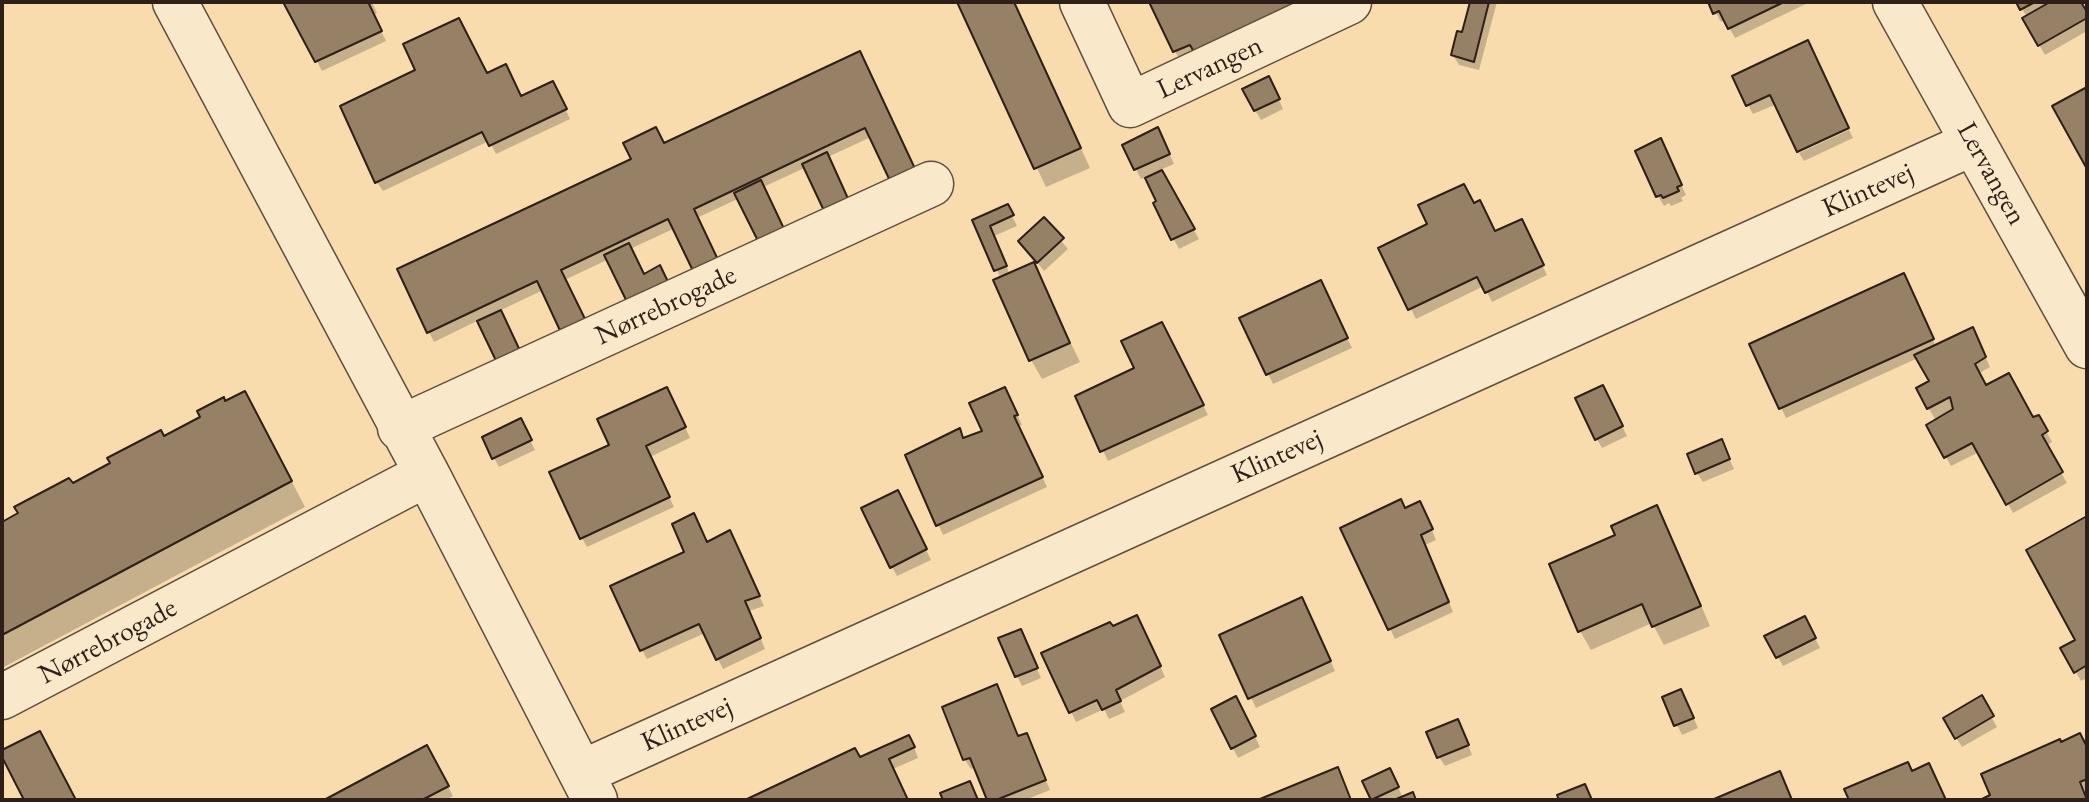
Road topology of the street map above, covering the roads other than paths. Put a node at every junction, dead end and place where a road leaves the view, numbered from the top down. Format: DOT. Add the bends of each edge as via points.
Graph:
graph roads {
  1 [pos="175,2"];
  2 [pos="1082,2"];
  3 [pos="1349,2"];
  4 [pos="1895,2"];
  5 [pos="1973,143"];
  6 [pos="931,184"];
  7 [pos="2083,331"];
  8 [pos="400,428"];
  9 [pos="427,474"];
  10 [pos="2,697"];
  11 [pos="588,786"];
  1 -- 8 [label="street"];
  2 -- 3 [label="street, Lervangen" via="1130,105"];
  4 -- 5 [label="street, Lervangen"];
  5 -- 7 [label="street, Lervangen"];
  5 -- 11 [label="street, Klintevej"];
  6 -- 8 [label="street, Nørrebrogade"];
  8 -- 9 [label="street"];
  9 -- 10 [label="street, Nørrebrogade"];
  9 -- 11 [label="street"];
}
